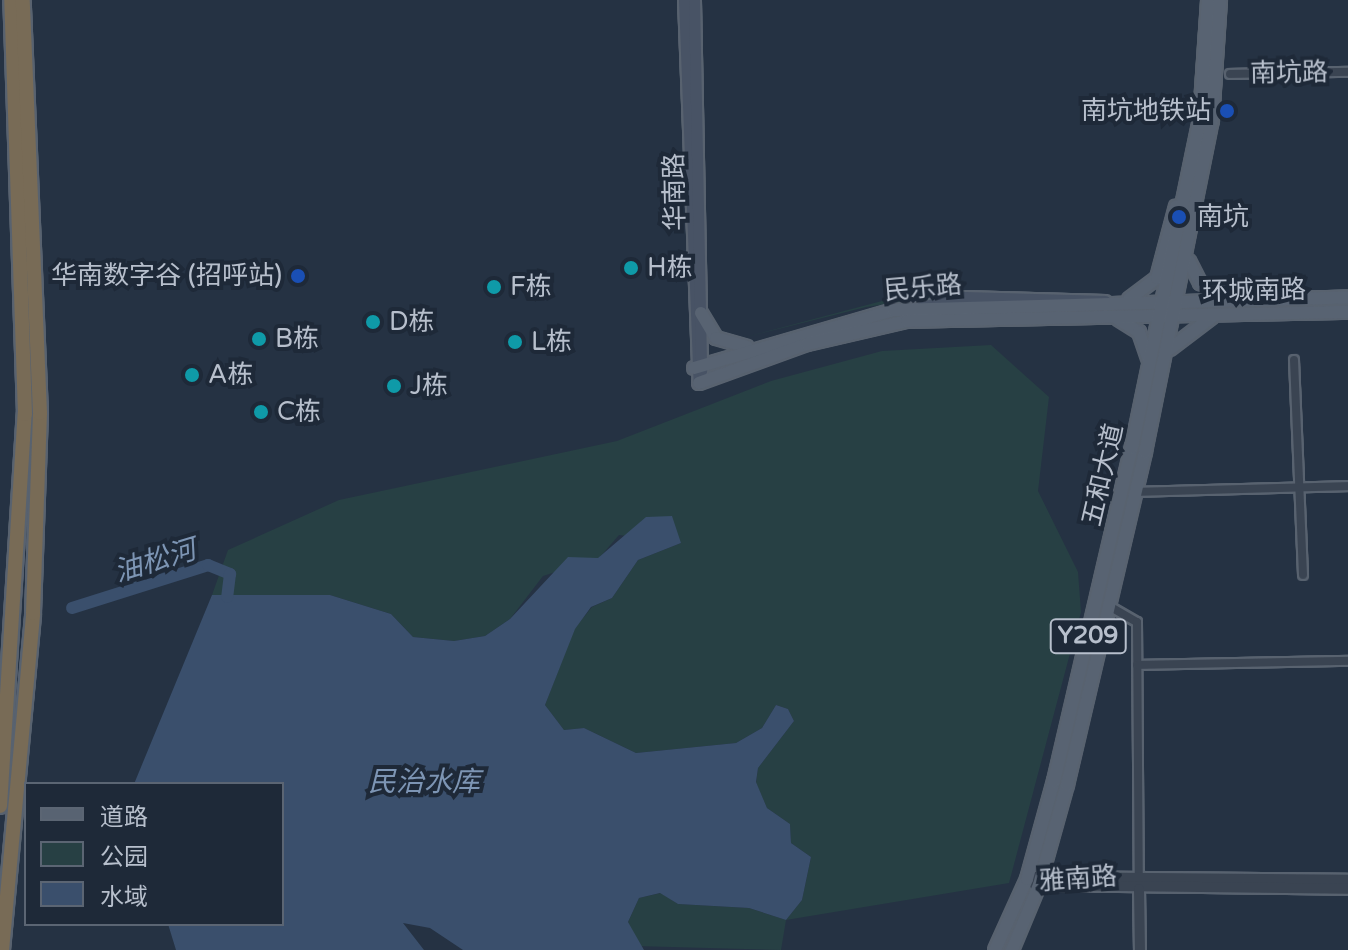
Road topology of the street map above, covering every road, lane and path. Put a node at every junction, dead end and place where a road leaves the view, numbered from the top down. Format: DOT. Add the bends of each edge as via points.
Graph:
graph roads {
  1 [pos="11,0"];
  2 [pos="23,0"];
  3 [pos="684,0"];
  4 [pos="694,0"];
  5 [pos="1208,0"];
  6 [pos="1220,0"];
  7 [pos="1348,72"];
  8 [pos="1230,74"];
  9 [pos="1190,161"];
  10 [pos="1188,254"];
  11 [pos="1348,297"];
  12 [pos="1278,298"];
  13 [pos="1178,300"];
  14 [pos="1164,301"];
  15 [pos="1114,303"];
  16 [pos="1348,312"];
  17 [pos="701,313"];
  18 [pos="1279,313"];
  19 [pos="1226,314"];
  20 [pos="1161,315"];
  21 [pos="1175,315"];
  22 [pos="1107,317"];
  23 [pos="755,347"];
  24 [pos="1165,359"];
  25 [pos="1294,360"];
  26 [pos="698,366"];
  27 [pos="1148,374"];
  28 [pos="699,383"];
  29 [pos="1348,486"];
  30 [pos="1302,488"];
  31 [pos="1136,492"];
  32 [pos="1303,575"];
  33 [pos="1109,606"];
  34 [pos="1348,661"];
  35 [pos="1137,665"];
  36 [pos="0,806"];
  37 [pos="1027,879"];
  38 [pos="1348,880"];
  39 [pos="1040,881"];
  40 [pos="1139,884"];
  41 [pos="1348,889"];
  42 [pos="2,950"];
  43 [pos="995,950"];
  44 [pos="1012,950"];
  45 [pos="1140,950"];
  1 -- 36 [label="highway" via="25,310 18,606"];
  2 -- 42 [label="highway" via="39,291 35,576"];
  3 -- 26 [label="main road, 华南路"];
  4 -- 17 [label="main road, 华南路"];
  5 -- 9 [label="main road, 五和大道 / Y209" via="1206,71"];
  6 -- 10 [label="main road, 五和大道 / Y209" via="1215,103"];
  7 -- 8 [label="street, 南坑路"];
  9 -- 14 [label="main road, 五和大道 / Y209"];
  9 -- 15 [label="main road" via="1157,278 1142,293"];
  10 -- 12 [label="main road" via="1194,276 1209,289"];
  10 -- 13 [label="main road, 五和大道 / Y209"];
  11 -- 12 [label="main road, 环城南路"];
  12 -- 13 [label="main road, 环城南路"];
  12 -- 18 [label="main road"];
  13 -- 14 [label="main road, 环城南路"];
  13 -- 21 [label="main road, 五和大道 / Y209"];
  14 -- 15 [label="main road, 民乐路"];
  14 -- 20 [label="main road, 五和大道 / Y209"];
  15 -- 23 [label="main road, 民乐路" via="918,307"];
  16 -- 18 [label="main road, 环城南路"];
  17 -- 23 [label="main road" via="720,341"];
  17 -- 26 [label="main road, 华南路"];
  18 -- 19 [label="main road, 环城南路"];
  19 -- 21 [label="main road, 环城南路"];
  19 -- 24 [label="main road" via="1187,331"];
  20 -- 21 [label="main road, 环城南路"];
  20 -- 22 [label="main road, 民乐路"];
  20 -- 27 [label="main road, 五和大道 / Y209"];
  21 -- 24 [label="main road, 五和大道 / Y209"];
  22 -- 27 [label="main road" via="1139,332"];
  22 -- 28 [label="main road, 民乐路" via="876,326"];
  23 -- 26 [label="main road, 民乐路"];
  24 -- 31 [label="main road, 五和大道 / Y209"];
  25 -- 30 [label="street"];
  26 -- 28 [label="main road, 华南路"];
  27 -- 37 [label="main road, 五和大道 / Y209"];
  29 -- 30 [label="street"];
  30 -- 31 [label="street"];
  30 -- 32 [label="street"];
  31 -- 33 [label="main road, 五和大道 / Y209"];
  33 -- 35 [label="street" via="1135,616"];
  33 -- 39 [label="main road, 五和大道 / Y209"];
  34 -- 35 [label="street"];
  35 -- 40 [label="street"];
  37 -- 39 [label="street, 雅南路"];
  37 -- 43 [label="main road, 五和大道 / Y209"];
  38 -- 40 [label="street, 雅南路"];
  39 -- 40 [label="street, 雅南路"];
  39 -- 44 [label="main road, 五和大道 / Y209"];
  40 -- 41 [label="street, 雅南路"];
  40 -- 45 [label="street"];
}
